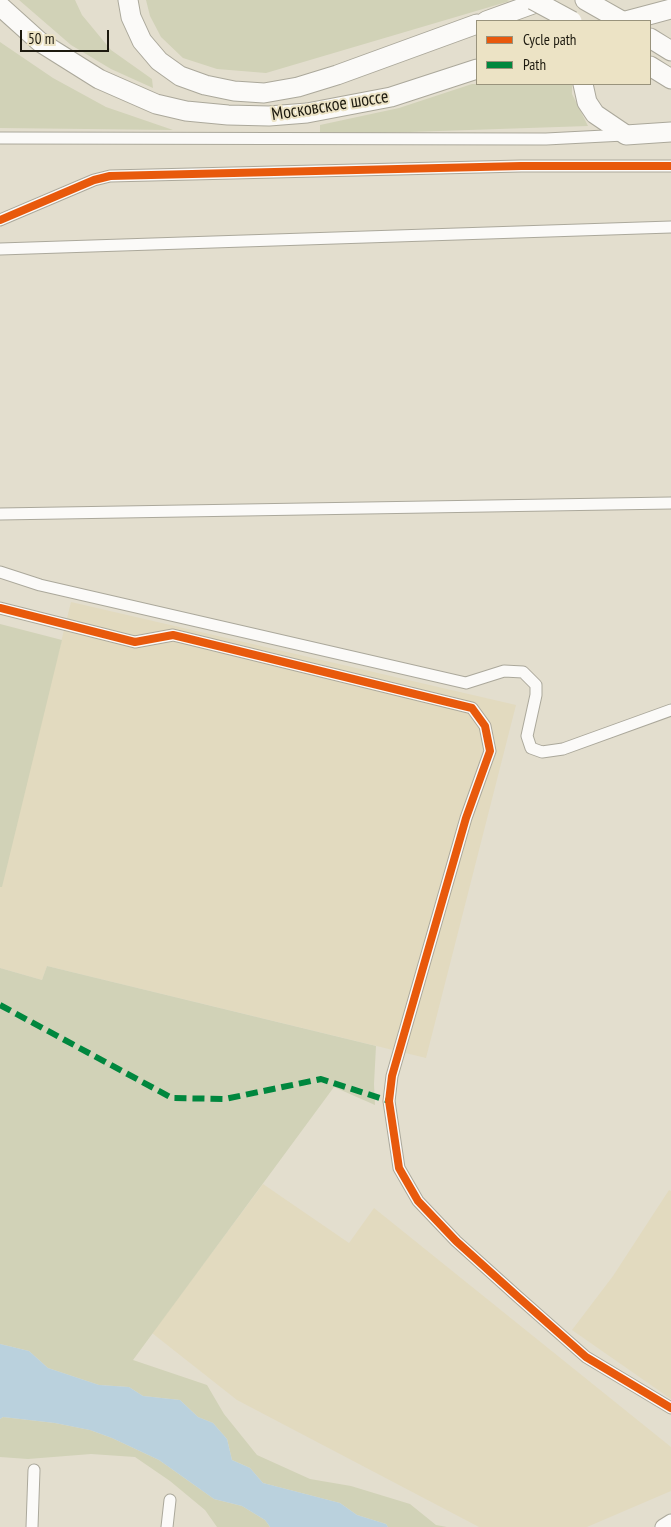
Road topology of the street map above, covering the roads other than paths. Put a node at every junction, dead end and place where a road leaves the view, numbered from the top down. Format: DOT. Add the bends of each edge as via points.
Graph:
graph roads {
  1 [pos="128,0"];
  2 [pos="533,0"];
  3 [pos="544,0"];
  4 [pos="585,0"];
  5 [pos="0,6"];
  6 [pos="671,9"];
  7 [pos="489,20"];
  8 [pos="570,20"];
  9 [pos="620,20"];
  10 [pos="630,20"];
  11 [pos="476,24"];
  12 [pos="651,39"];
  13 [pos="671,51"];
  14 [pos="651,67"];
  15 [pos="476,69"];
  16 [pos="671,79"];
  17 [pos="583,85"];
  18 [pos="671,132"];
  19 [pos="626,135"];
  20 [pos="0,138"];
  21 [pos="671,166"];
  22 [pos="0,220"];
  23 [pos="671,227"];
  24 [pos="0,249"];
  25 [pos="671,503"];
  26 [pos="0,514"];
  27 [pos="0,572"];
  28 [pos="0,608"];
  29 [pos="671,710"];
  30 [pos="671,1408"];
  31 [pos="34,1470"];
  32 [pos="170,1500"];
  33 [pos="671,1522"];
  34 [pos="32,1527"];
  35 [pos="168,1527"];
  36 [pos="663,1527"];
  1 -- 11 [label="main road" via="131,17 142,41 159,61 180,76 234,92 264,93 298,87"];
  2 -- 8 [label="main road, bridge"];
  3 -- 7 [label="main road"];
  4 -- 9 [label="main road"];
  5 -- 15 [label="main road, Московское шоссе" via="40,42 99,79 156,104 186,111 228,116 307,113 391,97"];
  6 -- 10 [label="main road"];
  12 -- 13 [label="main road"];
  14 -- 16 [label="main road"];
  17 -- 19 [label="main road" via="587,102 595,114"];
  18 -- 19 [label="main road"];
  19 -- 20 [label="street" via="546,139"];
  21 -- 22 [label="street" via="521,166 110,176"];
  23 -- 24 [label="street"];
  25 -- 26 [label="street"];
  27 -- 29 [label="street" via="40,585 466,683 504,671 523,672 536,685 527,736 531,748 542,752 563,749"];
  28 -- 30 [label="street" via="134,642 173,635 472,708 485,726 490,751 466,818 392,1076 389,1101 399,1168 424,1207 456,1241 586,1357"];
  31 -- 34 [label="street"];
  32 -- 35 [label="street"];
  33 -- 36 [label="street"];
}
